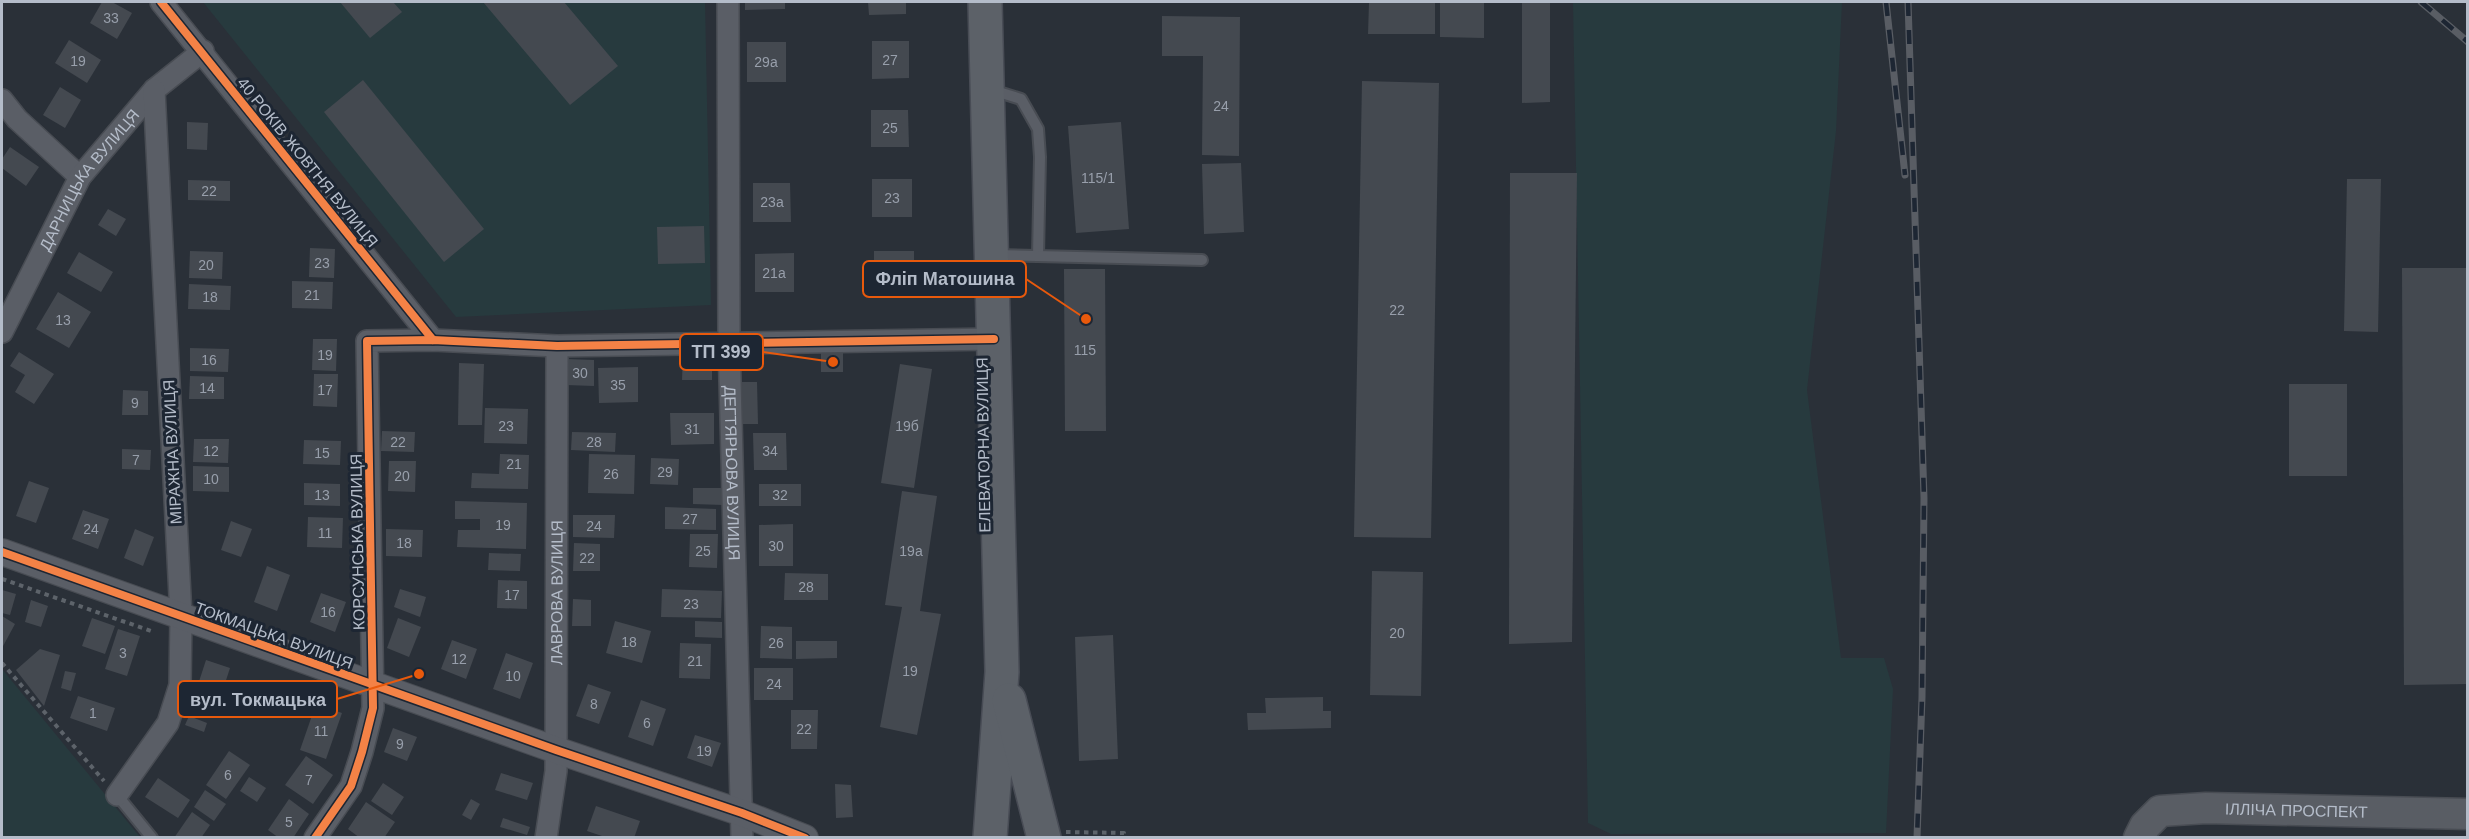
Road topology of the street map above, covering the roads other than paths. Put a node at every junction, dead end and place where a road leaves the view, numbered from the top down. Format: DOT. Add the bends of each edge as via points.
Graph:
graph roads {
  1 [pos="161,2"];
  2 [pos="728,2"];
  3 [pos="985,2"];
  4 [pos="203,51"];
  5 [pos="987,88"];
  6 [pos="154,90"];
  7 [pos="2,100"];
  8 [pos="80,177"];
  9 [pos="992,255"];
  10 [pos="1038,256"];
  11 [pos="1202,260"];
  12 [pos="2,332"];
  13 [pos="994,339"];
  14 [pos="433,340"];
  15 [pos="729,342"];
  16 [pos="557,346"];
  17 [pos="2,552"];
  18 [pos="181,616"];
  19 [pos="1002,672"];
  20 [pos="372,685"];
  21 [pos="556,750"];
  22 [pos="117,795"];
  23 [pos="2468,813"];
  24 [pos="742,825"];
  25 [pos="1044,836"];
  26 [pos="152,837"];
  27 [pos="315,837"];
  28 [pos="546,837"];
  29 [pos="779,837"];
  30 [pos="805,837"];
  31 [pos="990,837"];
  32 [pos="2139,837"];
  1 -- 4 [label="street, 40 РОКІВ ЖОВТНЯ ВУЛИЦЯ"];
  2 -- 15 [label="street, ДЕГТЯРЬОВА ВУЛИЦЯ"];
  3 -- 5 [label="main road, ЕЛЕВАТОРНА ВУЛИЦЯ"];
  4 -- 6 [label="street, ДАРНИЦЬКА ВУЛИЦЯ"];
  4 -- 14 [label="street, 40 РОКІВ ЖОВТНЯ ВУЛИЦЯ"];
  5 -- 9 [label="main road, ЕЛЕВАТОРНА ВУЛИЦЯ"];
  5 -- 10 [label="lane" via="1021,99 1038,129"];
  6 -- 8 [label="street, ДАРНИЦЬКА ВУЛИЦЯ"];
  6 -- 18 [label="street, МІРАЖНА ВУЛИЦЯ"];
  7 -- 8 [label="street"];
  8 -- 12 [label="street, ДАРНИЦЬКА ВУЛИЦЯ"];
  9 -- 10 [label="lane"];
  9 -- 13 [label="main road, ЕЛЕВАТОРНА ВУЛИЦЯ"];
  10 -- 11 [label="lane"];
  13 -- 15 [label="street"];
  13 -- 19 [label="main road, ЕЛЕВАТОРНА ВУЛИЦЯ"];
  14 -- 16 [label="street"];
  14 -- 20 [label="street, КОРСУНСЬКА ВУЛИЦЯ" via="367,341"];
  15 -- 16 [label="street"];
  15 -- 24 [label="street, ДЕГТЯРЬОВА ВУЛИЦЯ"];
  16 -- 21 [label="street, ЛАВРОВА ВУЛИЦЯ"];
  17 -- 18 [label="street, ТОКМАЦЬКА ВУЛИЦЯ"];
  18 -- 20 [label="street, ТОКМАЦЬКА ВУЛИЦЯ"];
  18 -- 22 [label="street, МІРАЖНА ВУЛИЦЯ" via="180,685 168,723"];
  19 -- 25 [label="main road, ЕЛЕВАТОРНА ВУЛИЦЯ"];
  19 -- 31 [label="main road, ЕЛЕВАТОРНА ВУЛИЦЯ"];
  20 -- 21 [label="street, ТОКМАЦЬКА ВУЛИЦЯ"];
  20 -- 27 [label="street, КОРСУНСЬКА ВУЛИЦЯ" via="373,708 351,786"];
  21 -- 24 [label="street, ТОКМАЦЬКА ВУЛИЦЯ"];
  21 -- 28 [label="street, ЛАВРОВА ВУЛИЦЯ"];
  22 -- 26 [label="lane"];
  23 -- 32 [label="main road, ІЛЛІЧА ПРОСПЕКТ" via="2206,808 2160,811"];
  24 -- 29 [label="street, ТОКМАЦЬКА ВУЛИЦЯ"];
  24 -- 30 [label="street, ТОКМАЦЬКА ВУЛИЦЯ"];
}
